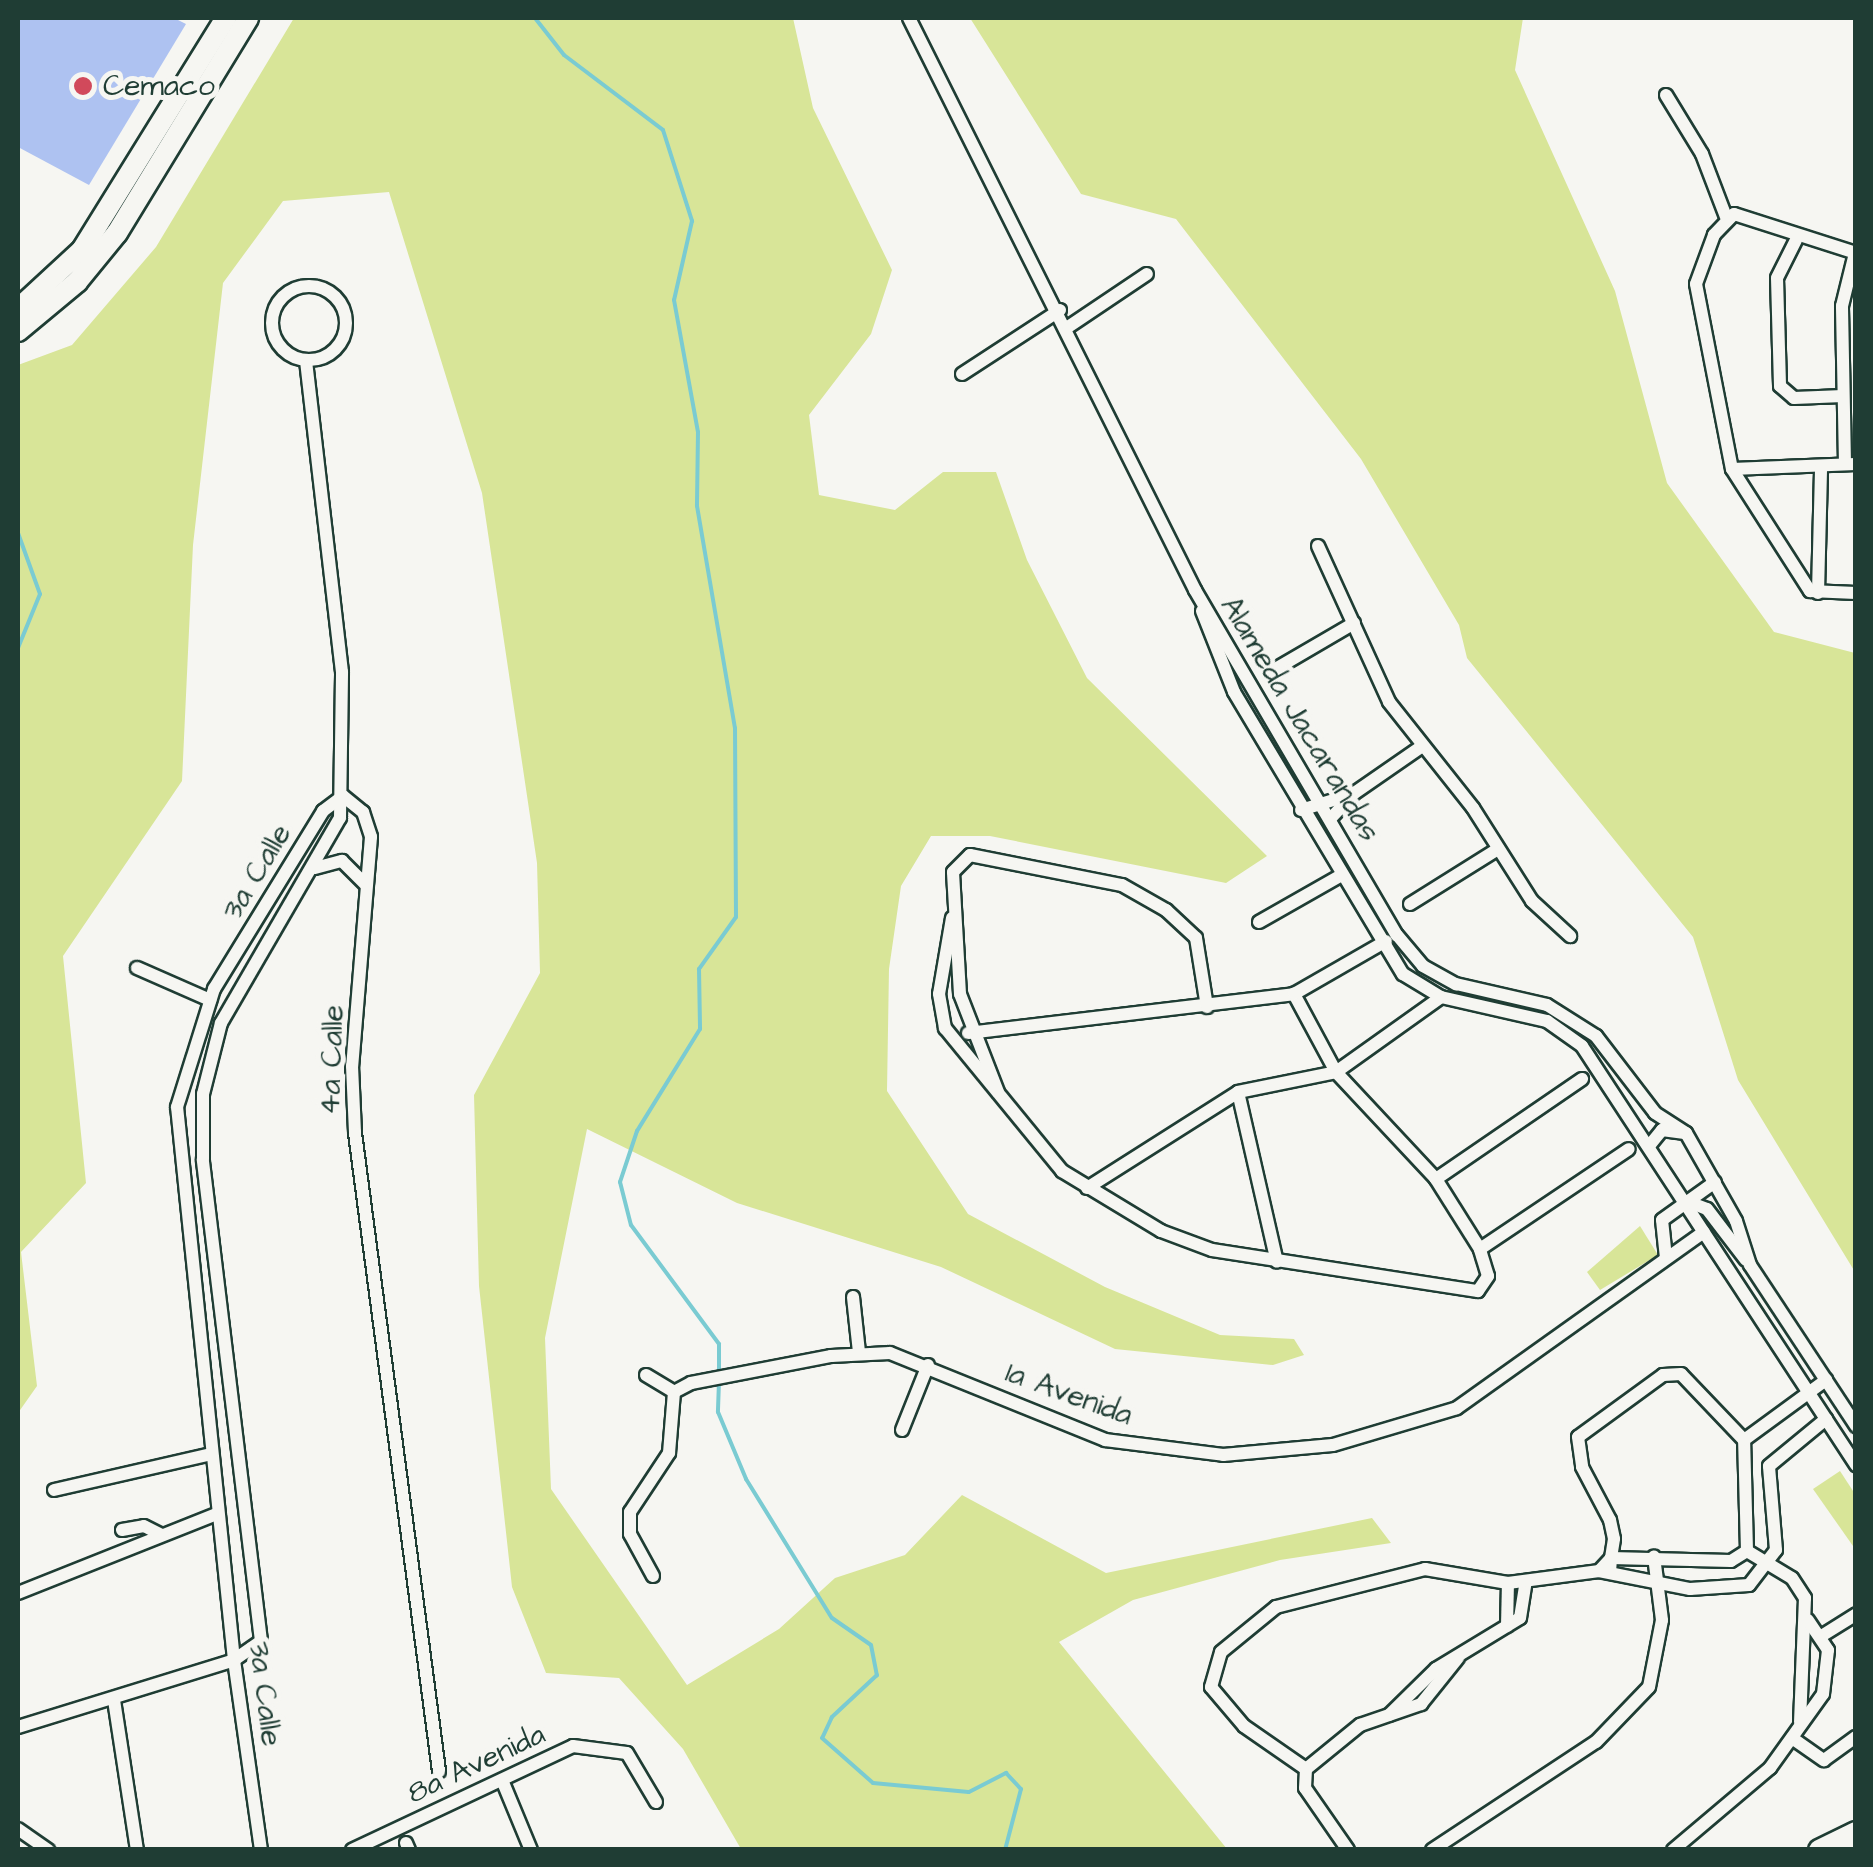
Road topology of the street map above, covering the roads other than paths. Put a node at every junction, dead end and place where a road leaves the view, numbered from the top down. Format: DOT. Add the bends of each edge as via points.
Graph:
graph roads {
  1 [pos="226,18"];
  2 [pos="248,18"];
  3 [pos="909,18"];
  4 [pos="1666,95"];
  5 [pos="1726,217"];
  6 [pos="1796,240"];
  7 [pos="1855,254"];
  8 [pos="1147,274"];
  9 [pos="18,309"];
  10 [pos="1060,310"];
  11 [pos="1068,327"];
  12 [pos="18,331"];
  13 [pos="306,360"];
  14 [pos="962,374"];
  15 [pos="1842,396"];
  16 [pos="1850,464"];
  17 [pos="1821,466"];
  18 [pos="1732,469"];
  19 [pos="1318,546"];
  20 [pos="1195,590"];
  21 [pos="1856,592"];
  22 [pos="1818,594"];
  23 [pos="1354,623"];
  24 [pos="1272,671"];
  25 [pos="1422,747"];
  26 [pos="1353,794"];
  27 [pos="343,796"];
  28 [pos="1319,799"];
  29 [pos="1301,810"];
  30 [pos="1331,818"];
  31 [pos="1498,849"];
  32 [pos="313,869"];
  33 [pos="1340,876"];
  34 [pos="365,884"];
  35 [pos="1410,904"];
  36 [pos="952,918"];
  37 [pos="1260,922"];
  38 [pos="1396,935"];
  39 [pos="1570,936"];
  40 [pos="1381,944"];
  41 [pos="138,968"];
  42 [pos="1294,994"];
  43 [pos="1441,997"];
  44 [pos="210,1000"];
  45 [pos="1207,1007"];
  46 [pos="971,1030"];
  47 [pos="955,1042"];
  48 [pos="1336,1072"];
  49 [pos="1582,1079"];
  50 [pos="1630,1080"];
  51 [pos="1238,1092"];
  52 [pos="998,1094"];
  53 [pos="1618,1100"];
  54 [pos="1686,1134"];
  55 [pos="1649,1146"];
  56 [pos="1629,1148"];
  57 [pos="1436,1179"];
  58 [pos="1715,1182"];
  59 [pos="1087,1188"];
  60 [pos="1686,1200"];
  61 [pos="1704,1232"];
  62 [pos="1480,1249"];
  63 [pos="1666,1258"];
  64 [pos="1277,1262"];
  65 [pos="1750,1266"];
  66 [pos="853,1297"];
  67 [pos="859,1352"];
  68 [pos="928,1365"];
  69 [pos="646,1376"];
  70 [pos="227,1378"];
  71 [pos="203,1380"];
  72 [pos="1826,1380"];
  73 [pos="674,1392"];
  74 [pos="1809,1392"];
  75 [pos="1826,1419"];
  76 [pos="1856,1426"];
  77 [pos="902,1430"];
  78 [pos="1744,1440"];
  79 [pos="211,1454"];
  80 [pos="1856,1465"];
  81 [pos="54,1490"];
  82 [pos="218,1514"];
  83 [pos="246,1525"];
  84 [pos="219,1529"];
  85 [pos="122,1530"];
  86 [pos="162,1535"];
  87 [pos="1747,1551"];
  88 [pos="1654,1557"];
  89 [pos="1772,1565"];
  90 [pos="1607,1567"];
  91 [pos="653,1576"];
  92 [pos="1660,1580"];
  93 [pos="1526,1582"];
  94 [pos="1508,1583"];
  95 [pos="18,1593"];
  96 [pos="1856,1614"];
  97 [pos="1808,1620"];
  98 [pos="1507,1626"];
  99 [pos="1823,1635"];
  100 [pos="234,1660"];
  101 [pos="114,1700"];
  102 [pos="18,1727"];
  103 [pos="1795,1733"];
  104 [pos="1856,1737"];
  105 [pos="1306,1769"];
  106 [pos="439,1770"];
  107 [pos="502,1780"];
  108 [pos="656,1802"];
  109 [pos="18,1828"];
  110 [pos="1856,1832"];
  111 [pos="48,1850"];
  112 [pos="136,1850"];
  113 [pos="262,1850"];
  114 [pos="352,1850"];
  115 [pos="531,1850"];
  116 [pos="1348,1850"];
  117 [pos="1432,1850"];
  118 [pos="1673,1850"];
  119 [pos="1819,1850"];
  1 -- 9 [label="main road" via="82,250"];
  2 -- 12 [label="main road" via="117,234 77,282"];
  3 -- 10 [label="street"];
  4 -- 5 [label="street" via="1702,154"];
  5 -- 6 [label="street" via="1743,214"];
  5 -- 18 [label="street" via="1696,284"];
  6 -- 7 [label="street"];
  6 -- 15 [label="street" via="1777,278 1780,386 1794,398"];
  7 -- 15 [label="street" via="1842,306"];
  8 -- 11 [label="street"];
  10 -- 11 [label="street"];
  10 -- 14 [label="street"];
  11 -- 20 [label="street"];
  13 -- 13 [label="street" via="329,354 344,334 344,310 318,286 293,289 272,318 284,351"];
  13 -- 27 [label="street" via="342,672"];
  15 -- 16 [label="street"];
  16 -- 17 [label="street"];
  17 -- 18 [label="street"];
  17 -- 22 [label="street"];
  18 -- 22 [label="street" via="1803,584"];
  19 -- 23 [label="street"];
  20 -- 28 [label="street, Alameda Jacarandas"];
  20 -- 29 [label="street, Alameda Jacarandas" via="1234,692"];
  21 -- 22 [label="street"];
  23 -- 24 [label="street"];
  23 -- 25 [label="street" via="1388,702"];
  25 -- 26 [label="street"];
  25 -- 31 [label="street"];
  26 -- 28 [label="street"];
  26 -- 30 [label="street"];
  27 -- 32 [label="street, 3a Calle"];
  27 -- 34 [label="street, 4a Calle" via="369,824"];
  27 -- 44 [label="street, 3a Calle" via="323,811"];
  28 -- 29 [label="street"];
  28 -- 30 [label="street, Alameda Jacarandas"];
  29 -- 33 [label="street, Alameda Jacarandas"];
  30 -- 38 [label="street, Alameda Jacarandas"];
  31 -- 35 [label="street"];
  31 -- 39 [label="street" via="1532,901"];
  32 -- 34 [label="street" via="342,861"];
  32 -- 70 [label="street, 3a Calle" via="221,1023 203,1094"];
  33 -- 37 [label="street"];
  33 -- 40 [label="street, Alameda Jacarandas"];
  34 -- 106 [label="street, 4a Calle" via="355,1132"];
  36 -- 45 [label="street" via="953,872 970,854 1122,885 1196,938"];
  36 -- 46 [label="street"];
  36 -- 47 [label="street" via="939,994"];
  38 -- 40 [label="street"];
  38 -- 50 [label="street, Alameda Jacarandas" via="1423,966 1456,984 1574,1016"];
  40 -- 42 [label="street"];
  40 -- 43 [label="street, Alameda Jacarandas" via="1403,974"];
  41 -- 44 [label="street"];
  42 -- 45 [label="street"];
  42 -- 48 [label="street"];
  43 -- 48 [label="street"];
  43 -- 53 [label="street, Alameda Jacarandas" via="1564,1030"];
  44 -- 71 [label="street, 3a Calle" via="177,1106"];
  45 -- 46 [label="street"];
  46 -- 47 [label="street"];
  46 -- 52 [label="street" via="994,1070"];
  47 -- 52 [label="street"];
  48 -- 51 [label="street"];
  48 -- 57 [label="street"];
  49 -- 57 [label="street"];
  50 -- 53 [label="street" via="1633,1094"];
  50 -- 54 [label="street, Alameda Jacarandas" via="1655,1112"];
  51 -- 59 [label="street"];
  51 -- 64 [label="street"];
  52 -- 59 [label="street" via="1040,1150"];
  53 -- 55 [label="street, Alameda Jacarandas"];
  54 -- 55 [label="street" via="1662,1130"];
  54 -- 58 [label="street, Alameda Jacarandas"];
  55 -- 60 [label="street, Alameda Jacarandas"];
  56 -- 62 [label="street"];
  57 -- 62 [label="street"];
  58 -- 60 [label="street"];
  58 -- 65 [label="street, Alameda Jacarandas"];
  59 -- 64 [label="street" via="1161,1231"];
  60 -- 61 [label="street, Alameda Jacarandas"];
  60 -- 63 [label="street" via="1659,1227"];
  60 -- 65 [label="street" via="1707,1209"];
  61 -- 63 [label="street, 1a Avenida"];
  61 -- 74 [label="street, Alameda Jacarandas"];
  62 -- 64 [label="street" via="1488,1276 1478,1291"];
  63 -- 68 [label="street, 1a Avenida" via="1457,1408 1332,1444 1223,1455 1105,1440"];
  65 -- 72 [label="street, Alameda Jacarandas"];
  66 -- 67 [label="street"];
  67 -- 68 [label="street, 1a Avenida"];
  67 -- 73 [label="street, 1a Avenida" via="710,1379"];
  68 -- 77 [label="street"];
  69 -- 73 [label="street"];
  70 -- 71 [label="street"];
  70 -- 83 [label="street, 3a Calle"];
  71 -- 79 [label="street, 3a Calle"];
  72 -- 74 [label="street"];
  72 -- 76 [label="street, Alameda Jacarandas"];
  73 -- 91 [label="street" via="669,1453 630,1512 630,1534"];
  74 -- 75 [label="street, Alameda Jacarandas"];
  74 -- 78 [label="street"];
  75 -- 80 [label="street, Alameda Jacarandas"];
  75 -- 89 [label="street" via="1770,1466"];
  78 -- 87 [label="street"];
  78 -- 90 [label="street" via="1689,1378 1673,1372 1585,1425 1578,1452 1610,1520"];
  79 -- 81 [label="street"];
  79 -- 82 [label="street, 3a Calle"];
  82 -- 84 [label="street, 3a Calle"];
  82 -- 86 [label="street"];
  83 -- 84 [label="street"];
  83 -- 100 [label="street, 3a Calle" via="260,1642"];
  84 -- 100 [label="street, 3a Calle"];
  85 -- 86 [label="street" via="144,1526"];
  86 -- 95 [label="street"];
  87 -- 88 [label="street" via="1731,1562"];
  87 -- 89 [label="street"];
  88 -- 90 [label="street"];
  88 -- 92 [label="street"];
  89 -- 92 [label="street" via="1732,1590"];
  89 -- 97 [label="street" via="1800,1586"];
  90 -- 92 [label="street"];
  90 -- 93 [label="street"];
  92 -- 117 [label="street" via="1658,1658 1649,1687 1621,1720"];
  93 -- 94 [label="street"];
  93 -- 98 [label="street" via="1525,1610"];
  94 -- 98 [label="street"];
  94 -- 105 [label="street" via="1448,1568 1406,1570 1276,1606 1221,1652 1210,1673 1220,1701"];
  96 -- 99 [label="street"];
  97 -- 99 [label="street"];
  97 -- 103 [label="street"];
  98 -- 105 [label="street" via="1458,1658 1422,1704 1344,1736"];
  99 -- 103 [label="street" via="1829,1679"];
  100 -- 101 [label="street"];
  100 -- 113 [label="street, 3a Calle"];
  101 -- 102 [label="street"];
  101 -- 112 [label="street"];
  103 -- 104 [label="street" via="1824,1760"];
  103 -- 118 [label="street" via="1736,1800"];
  105 -- 116 [label="street" via="1305,1788"];
  107 -- 108 [label="street, 8a Avenida" via="573,1746 620,1751 640,1766"];
  107 -- 114 [label="street, 8a Avenida"];
  107 -- 115 [label="street"];
  109 -- 111 [label="street"];
  110 -- 119 [label="main road"];
}
